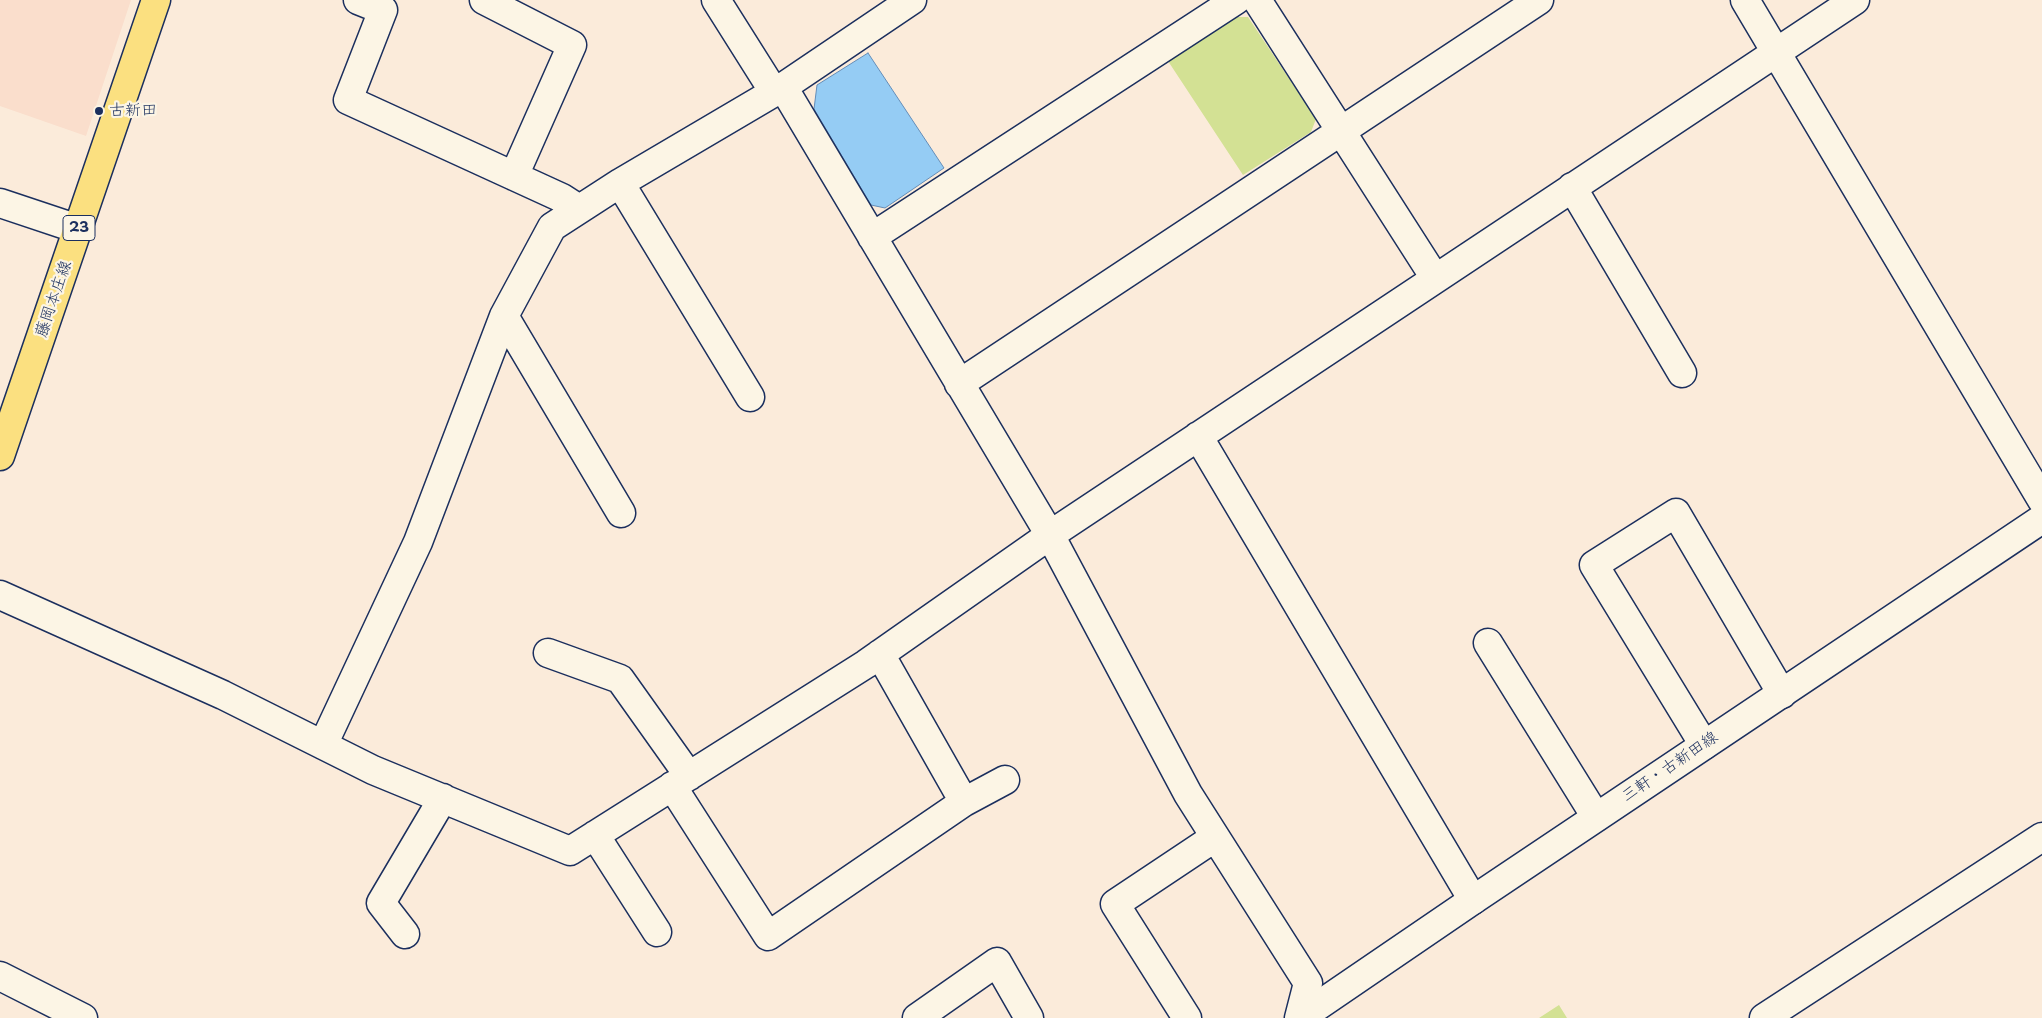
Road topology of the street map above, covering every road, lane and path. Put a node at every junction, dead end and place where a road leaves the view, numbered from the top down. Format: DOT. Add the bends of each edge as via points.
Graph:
graph roads {
  1 [pos="156,0"];
  2 [pos="358,0"];
  3 [pos="484,0"];
  4 [pos="716,0"];
  5 [pos="912,0"];
  6 [pos="1236,0"];
  7 [pos="1257,0"];
  8 [pos="1538,0"];
  9 [pos="1745,0"];
  10 [pos="1855,0"];
  11 [pos="386,5"];
  12 [pos="1774,52"];
  13 [pos="778,89"];
  14 [pos="1342,130"];
  15 [pos="514,176"];
  16 [pos="620,183"];
  17 [pos="1572,187"];
  18 [pos="0,203"];
  19 [pos="579,209"];
  20 [pos="78,229"];
  21 [pos="872,236"];
  22 [pos="1435,278"];
  23 [pos="504,316"];
  24 [pos="1682,373"];
  25 [pos="959,384"];
  26 [pos="750,397"];
  27 [pos="1198,436"];
  28 [pos="0,456"];
  29 [pos="2042,500"];
  30 [pos="622,513"];
  31 [pos="2042,519"];
  32 [pos="1050,535"];
  33 [pos="0,595"];
  34 [pos="1488,643"];
  35 [pos="548,653"];
  36 [pos="880,654"];
  37 [pos="1782,694"];
  38 [pos="323,744"];
  39 [pos="1704,745"];
  40 [pos="1006,780"];
  41 [pos="681,781"];
  42 [pos="443,798"];
  43 [pos="964,802"];
  44 [pos="1596,817"];
  45 [pos="595,835"];
  46 [pos="2042,837"];
  47 [pos="1214,838"];
  48 [pos="1473,900"];
  49 [pos="657,932"];
  50 [pos="405,934"];
  51 [pos="0,976"];
  52 [pos="83,1018"];
  53 [pos="917,1018"];
  54 [pos="1029,1018"];
  55 [pos="1187,1018"];
  56 [pos="1300,1018"];
  57 [pos="1764,1018"];
  1 -- 20 [label="main road, 藤岡本庄線 / 23"];
  2 -- 11 [label="street"];
  3 -- 15 [label="street" via="572,44"];
  4 -- 13 [label="street"];
  5 -- 13 [label="street"];
  6 -- 21 [label="street"];
  7 -- 14 [label="street"];
  8 -- 14 [label="street"];
  9 -- 12 [label="street"];
  10 -- 12 [label="street"];
  11 -- 15 [label="street" via="348,100"];
  12 -- 17 [label="street"];
  12 -- 29 [label="street"];
  13 -- 16 [label="street"];
  13 -- 21 [label="street"];
  14 -- 22 [label="street"];
  14 -- 25 [label="street"];
  15 -- 19 [label="street"];
  16 -- 19 [label="street"];
  16 -- 26 [label="street"];
  17 -- 22 [label="street"];
  17 -- 24 [label="street"];
  18 -- 20 [label="street"];
  19 -- 23 [label="street" via="552,227"];
  20 -- 28 [label="main road, 藤岡本庄線 / 23"];
  21 -- 25 [label="street"];
  22 -- 27 [label="street"];
  23 -- 30 [label="street"];
  23 -- 38 [label="street" via="418,542"];
  25 -- 32 [label="street"];
  27 -- 32 [label="street"];
  27 -- 48 [label="street"];
  31 -- 37 [label="street, 三軒・古新田線"];
  32 -- 36 [label="street"];
  32 -- 47 [label="street"];
  33 -- 38 [label="street" via="223,695"];
  34 -- 44 [label="street"];
  35 -- 41 [label="street" via="620,678"];
  36 -- 41 [label="street"];
  36 -- 43 [label="street"];
  37 -- 39 [label="street, 三軒・古新田線"];
  37 -- 39 [label="street" via="1676,512 1594,565"];
  38 -- 42 [label="street" via="373,770"];
  39 -- 44 [label="street, 三軒・古新田線"];
  40 -- 43 [label="street"];
  41 -- 43 [label="street" via="768,936"];
  41 -- 45 [label="street"];
  42 -- 45 [label="street" via="570,851"];
  42 -- 50 [label="street" via="381,903"];
  44 -- 48 [label="street, 三軒・古新田線"];
  45 -- 49 [label="street"];
  46 -- 57 [label="street"];
  47 -- 55 [label="street" via="1115,904"];
  47 -- 56 [label="street" via="1308,983"];
  48 -- 56 [label="street, 三軒・古新田線"];
  51 -- 52 [label="street"];
  53 -- 54 [label="street" via="997,962"];
}
